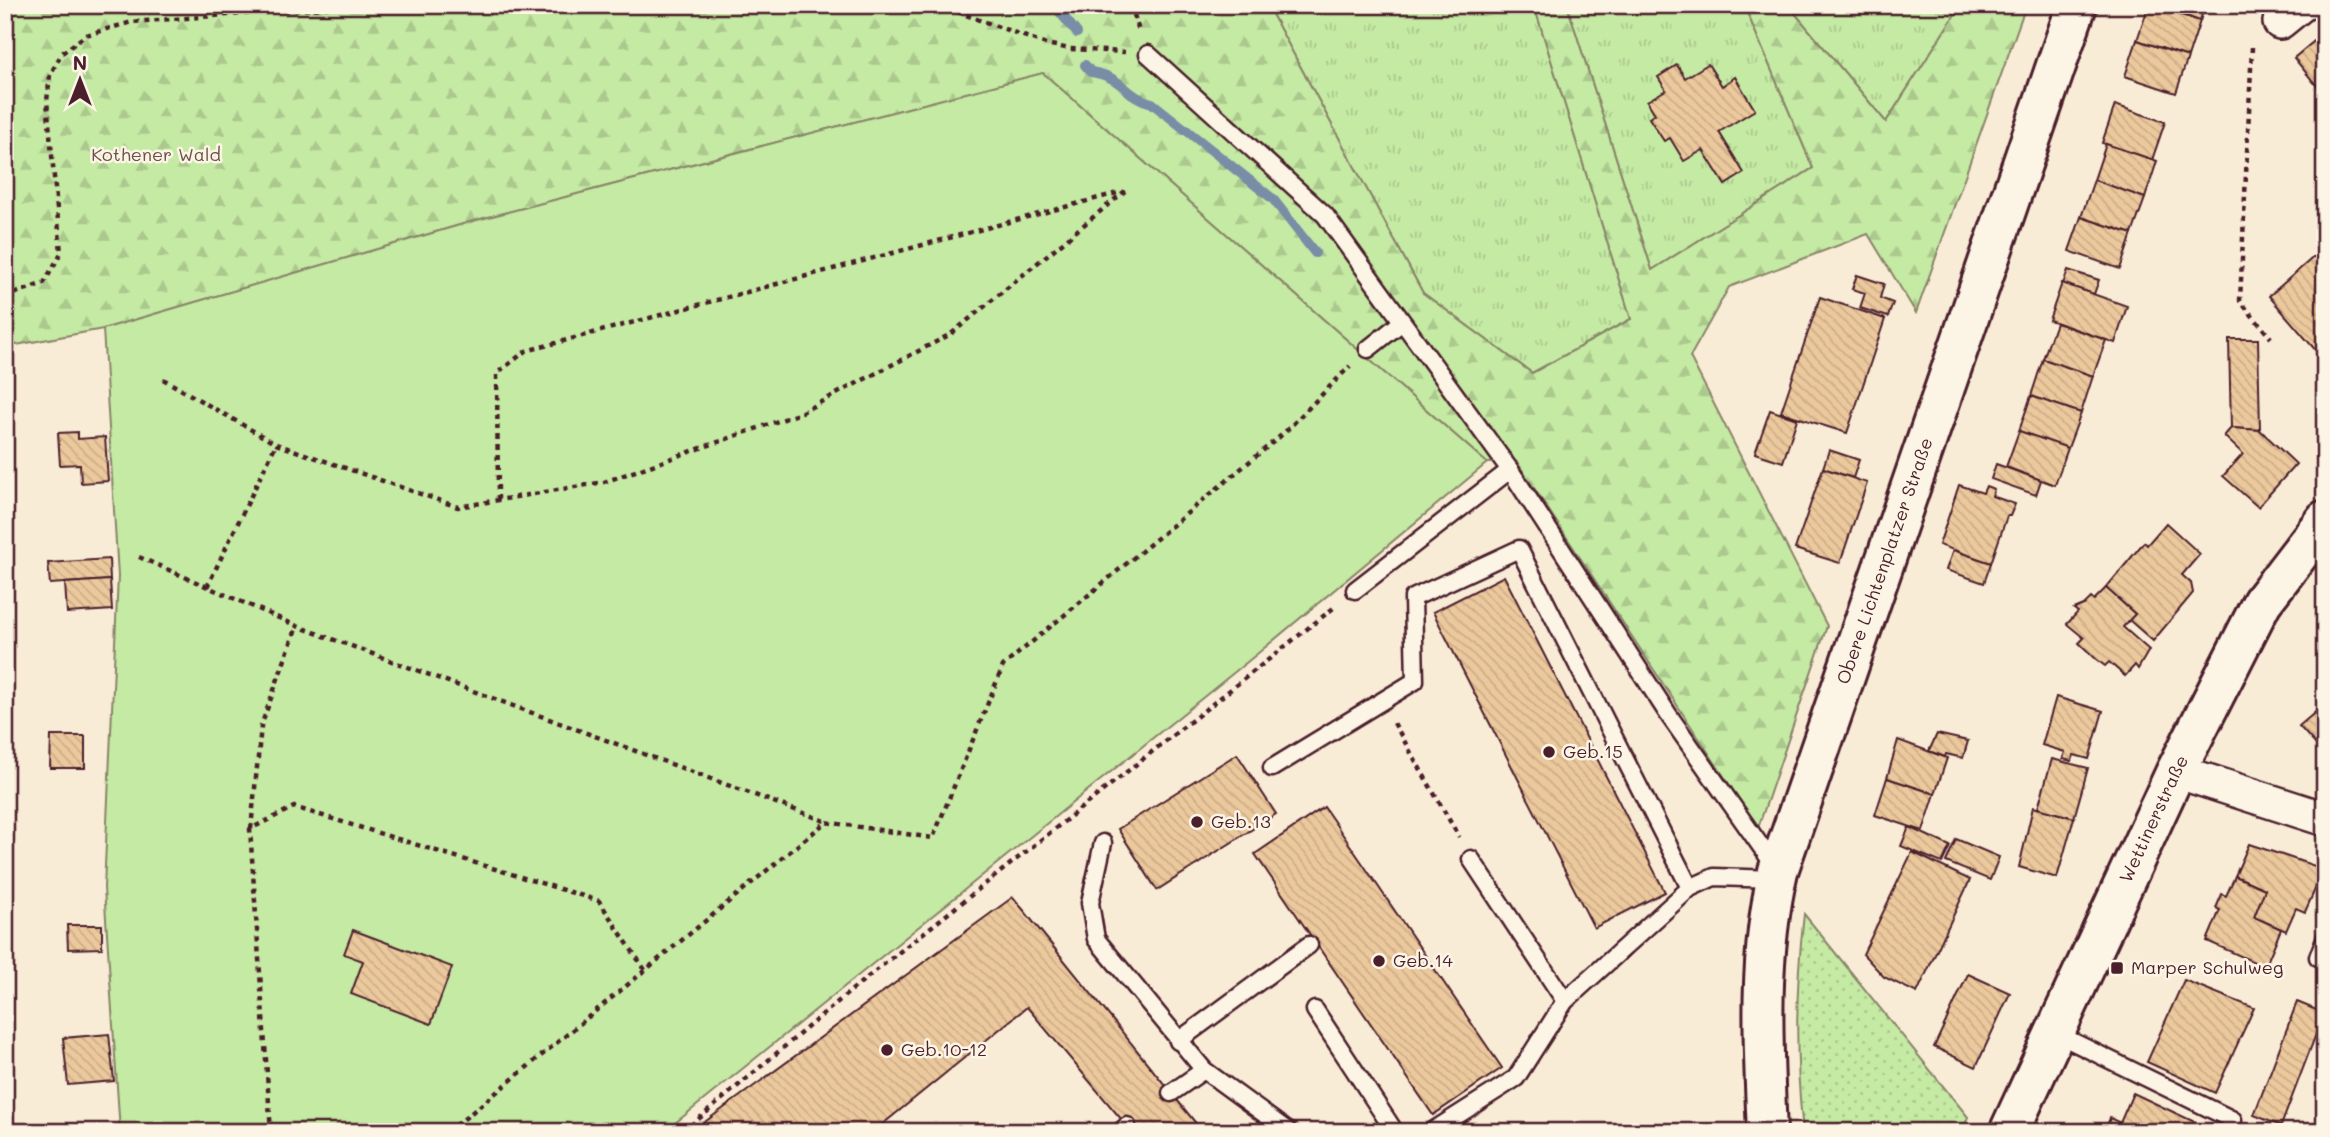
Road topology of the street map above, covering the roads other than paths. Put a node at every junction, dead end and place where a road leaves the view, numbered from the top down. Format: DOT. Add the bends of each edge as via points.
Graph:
graph roads {
  1 [pos="2077,5"];
  2 [pos="1148,54"];
  3 [pos="1402,322"];
  4 [pos="1368,349"];
  5 [pos="1510,470"];
  6 [pos="2325,520"];
  7 [pos="1355,590"];
  8 [pos="1272,768"];
  9 [pos="2176,771"];
  10 [pos="2325,819"];
  11 [pos="1104,843"];
  12 [pos="1471,859"];
  13 [pos="1777,875"];
  14 [pos="1690,888"];
  15 [pos="2325,939"];
  16 [pos="1309,945"];
  17 [pos="2318,957"];
  18 [pos="1564,1001"];
  19 [pos="1315,1010"];
  20 [pos="2055,1033"];
  21 [pos="1178,1041"];
  22 [pos="1204,1070"];
  23 [pos="1171,1093"];
  24 [pos="2233,1120"];
  25 [pos="1289,1132"];
  26 [pos="1395,1132"];
  27 [pos="1432,1132"];
  28 [pos="1767,1132"];
  29 [pos="2009,1132"];
  1 -- 13 [label="main road, Obere Lichtenplatzer Straße"];
  2 -- 3 [label="lane" via="1325,215"];
  3 -- 4 [label="lane"];
  3 -- 5 [label="lane"];
  5 -- 7 [label="lane"];
  5 -- 13 [label="lane"];
  6 -- 9 [label="main road, Wettinerstraße" via="2262,602"];
  8 -- 14 [label="lane" via="1415,681 1413,598 1519,549"];
  9 -- 10 [label="street"];
  9 -- 20 [label="main road, Wettinerstraße"];
  11 -- 21 [label="lane" via="1090,903 1096,939"];
  12 -- 18 [label="lane"];
  13 -- 14 [label="lane" via="1714,877"];
  13 -- 28 [label="main road, Obere Lichtenplatzer Straße" via="1761,1004"];
  14 -- 18 [label="lane"];
  15 -- 17 [label="lane"];
  16 -- 21 [label="lane"];
  18 -- 27 [label="lane" via="1517,1079"];
  19 -- 26 [label="lane"];
  20 -- 24 [label="lane"];
  20 -- 29 [label="main road, Wettinerstraße"];
  21 -- 22 [label="lane"];
  22 -- 23 [label="lane"];
  22 -- 25 [label="lane"];
}
